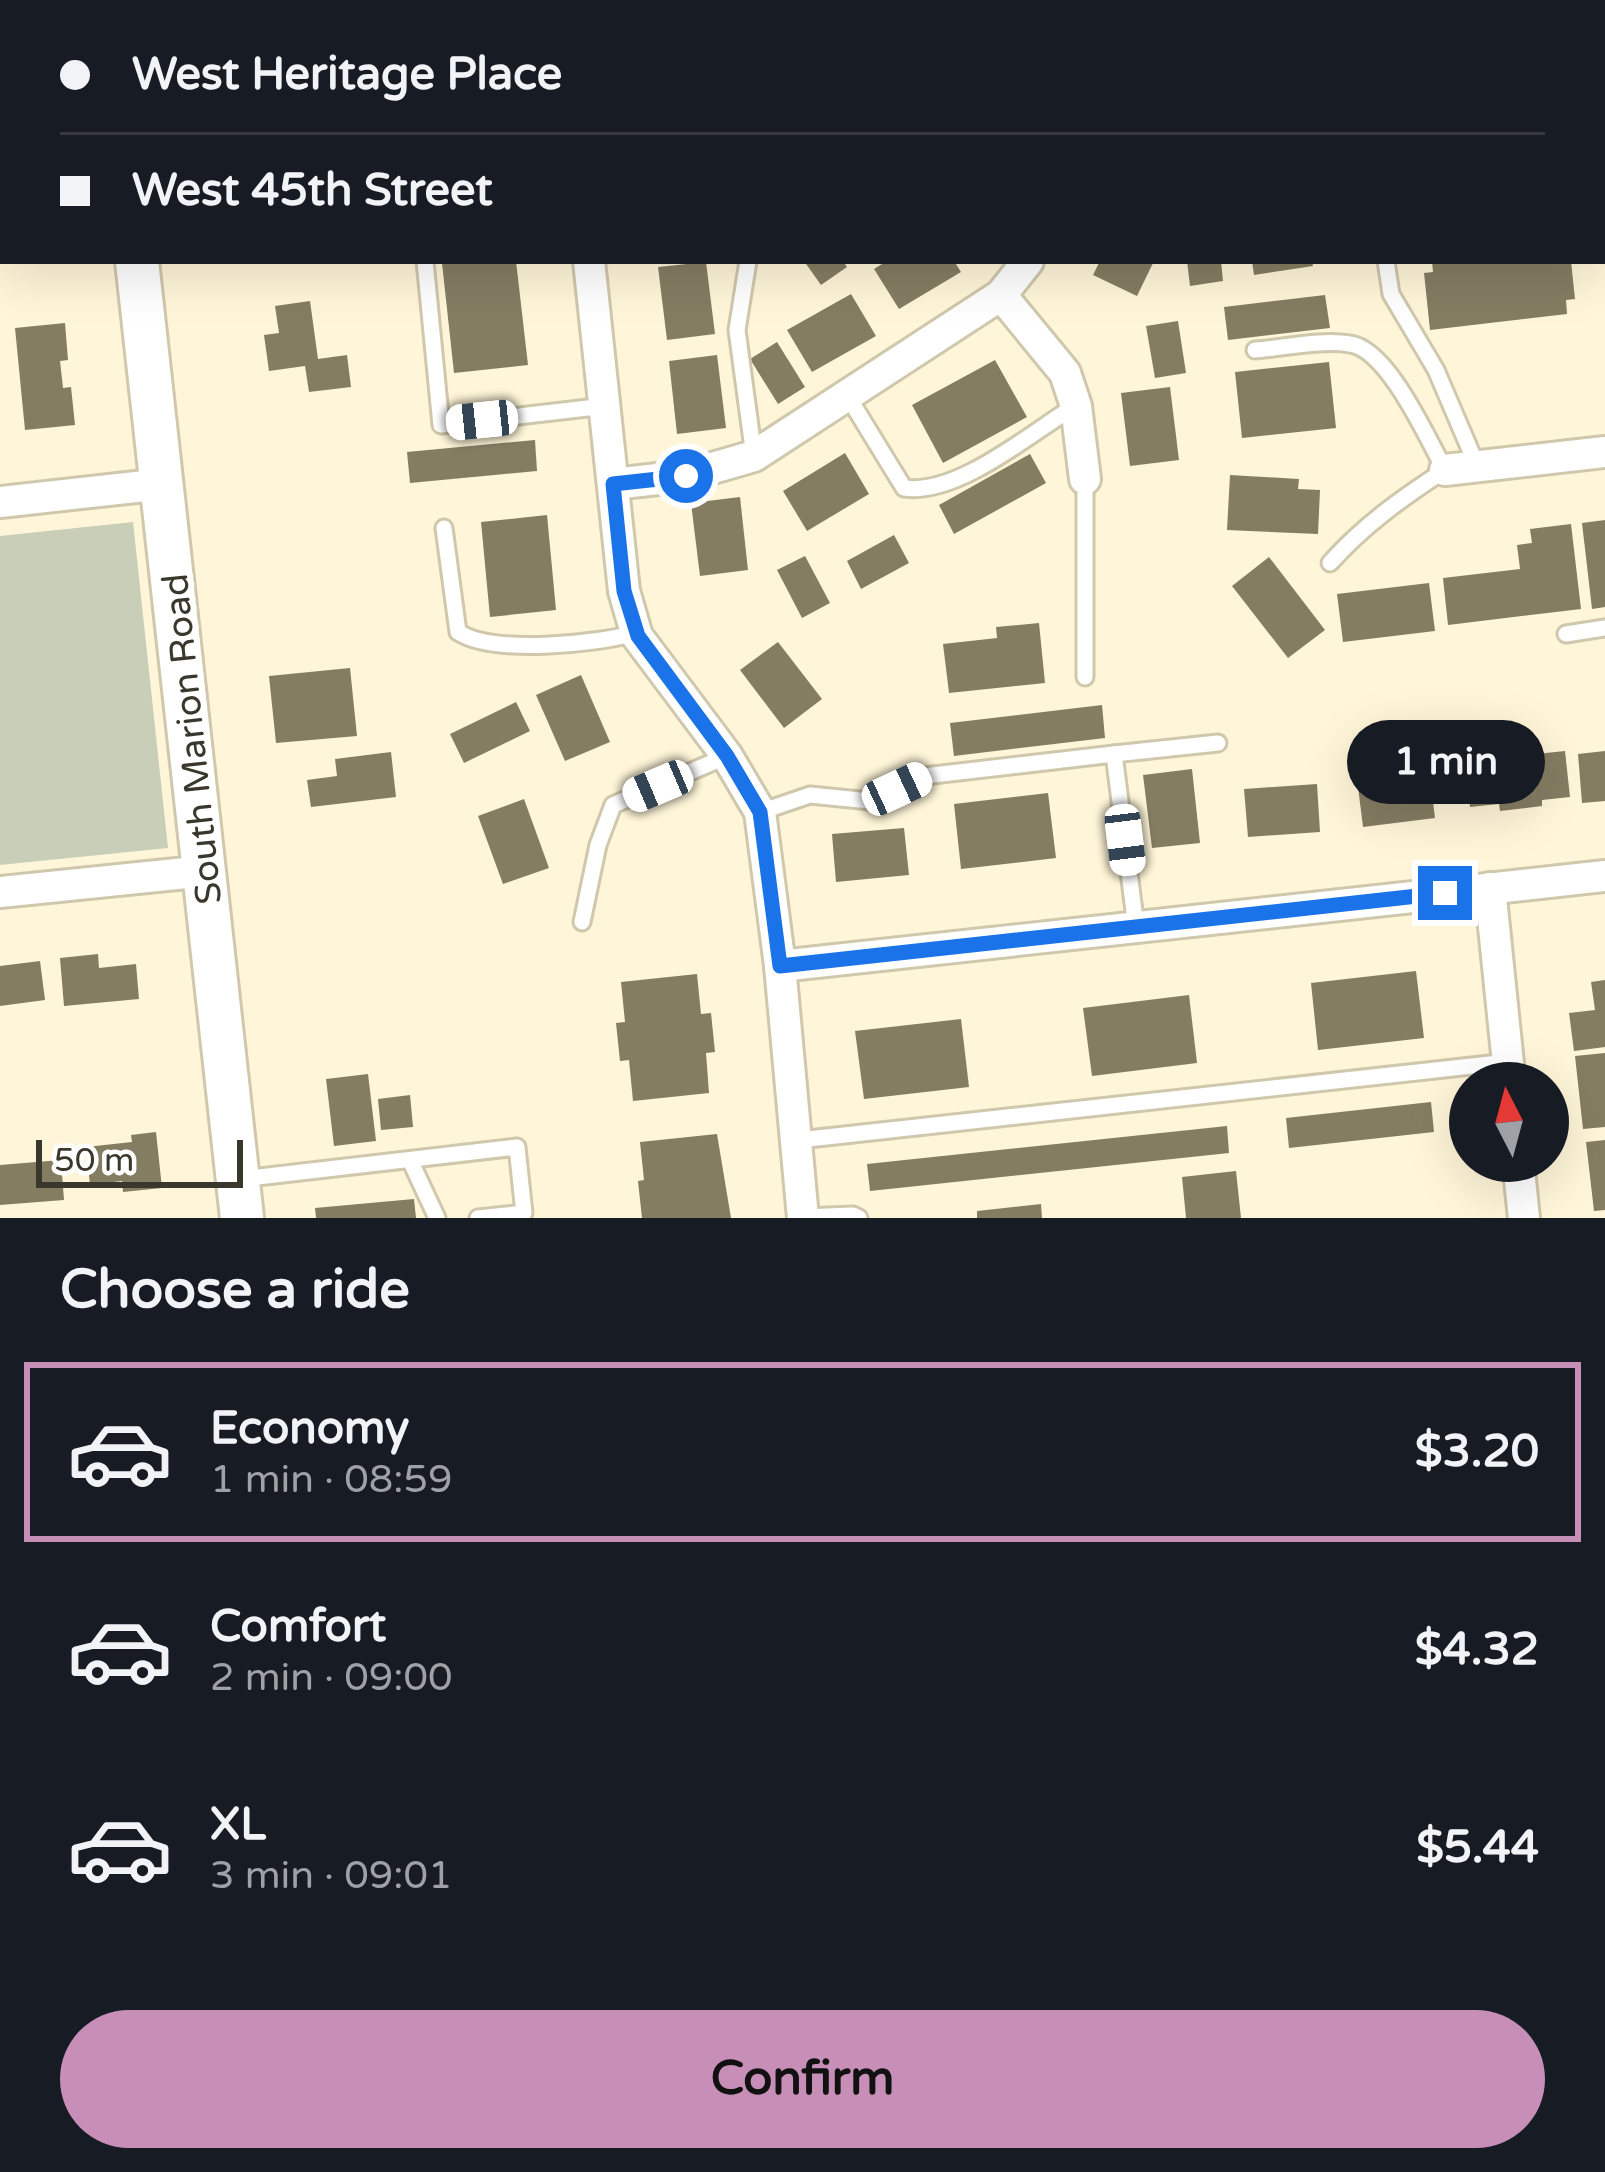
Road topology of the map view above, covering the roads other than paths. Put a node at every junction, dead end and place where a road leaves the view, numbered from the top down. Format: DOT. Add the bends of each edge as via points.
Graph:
graph roads {
  1 [pos="137,264"];
  2 [pos="425,264"];
  3 [pos="589,264"];
  4 [pos="748,264"];
  5 [pos="1026,264"];
  6 [pos="1386,264"];
  7 [pos="1001,295"];
  8 [pos="1255,350"];
  9 [pos="848,395"];
  10 [pos="604,406"];
  11 [pos="1076,406"];
  12 [pos="1605,452"];
  13 [pos="754,456"];
  14 [pos="1477,466"];
  15 [pos="1445,470"];
  16 [pos="1085,479"];
  17 [pos="163,484"];
  18 [pos="613,484"];
  19 [pos="0,502"];
  20 [pos="444,528"];
  21 [pos="1330,563"];
  22 [pos="1605,628"];
  23 [pos="636,633"];
  24 [pos="1566,634"];
  25 [pos="1085,677"];
  26 [pos="1218,743"];
  27 [pos="1114,754"];
  28 [pos="727,756"];
  29 [pos="760,812"];
  30 [pos="206,871"];
  31 [pos="1605,876"];
  32 [pos="1490,888"];
  33 [pos="0,892"];
  34 [pos="582,922"];
  35 [pos="1136,926"];
  36 [pos="780,966"];
  37 [pos="1508,1062"];
  38 [pos="1449,1079"];
  39 [pos="799,1140"];
  40 [pos="410,1160"];
  41 [pos="1520,1182"];
  42 [pos="240,1198"];
  43 [pos="437,1218"];
  44 [pos="478,1218"];
  45 [pos="803,1218"];
  46 [pos="859,1218"];
  47 [pos="1524,1218"];
  1 -- 17 [label="street, South Marion Road"];
  2 -- 10 [label="lane" via="441,425"];
  3 -- 10 [label="street"];
  4 -- 13 [label="lane" via="737,330"];
  5 -- 7 [label="street"];
  6 -- 14 [label="lane" via="1391,294 1436,370"];
  7 -- 9 [label="street"];
  7 -- 11 [label="street" via="1065,373"];
  8 -- 15 [label="lane" via="1352,344 1373,356"];
  9 -- 11 [label="lane" via="904,488 922,490 956,480"];
  9 -- 13 [label="street"];
  10 -- 18 [label="street"];
  11 -- 16 [label="street"];
  12 -- 14 [label="street"];
  13 -- 18 [label="street" via="686,476"];
  14 -- 15 [label="street"];
  15 -- 21 [label="lane" via="1389,506"];
  16 -- 25 [label="lane"];
  17 -- 19 [label="street"];
  17 -- 30 [label="street, South Marion Road"];
  18 -- 23 [label="street"];
  20 -- 23 [label="lane" via="464,636 567,645"];
  22 -- 24 [label="lane"];
  23 -- 28 [label="street"];
  26 -- 27 [label="lane"];
  27 -- 29 [label="lane" via="924,776 870,801 810,795"];
  27 -- 35 [label="lane"];
  28 -- 29 [label="street"];
  28 -- 34 [label="lane" via="613,805"];
  29 -- 36 [label="street"];
  30 -- 33 [label="street"];
  30 -- 42 [label="street, South Marion Road"];
  31 -- 32 [label="street"];
  32 -- 35 [label="street"];
  32 -- 37 [label="street"];
  35 -- 36 [label="street"];
  36 -- 39 [label="street"];
  38 -- 39 [label="lane"];
  39 -- 45 [label="street"];
  40 -- 42 [label="lane"];
  40 -- 43 [label="lane"];
  40 -- 44 [label="lane" via="517,1147 524,1213"];
  41 -- 47 [label="street"];
  45 -- 46 [label="lane"];
}
